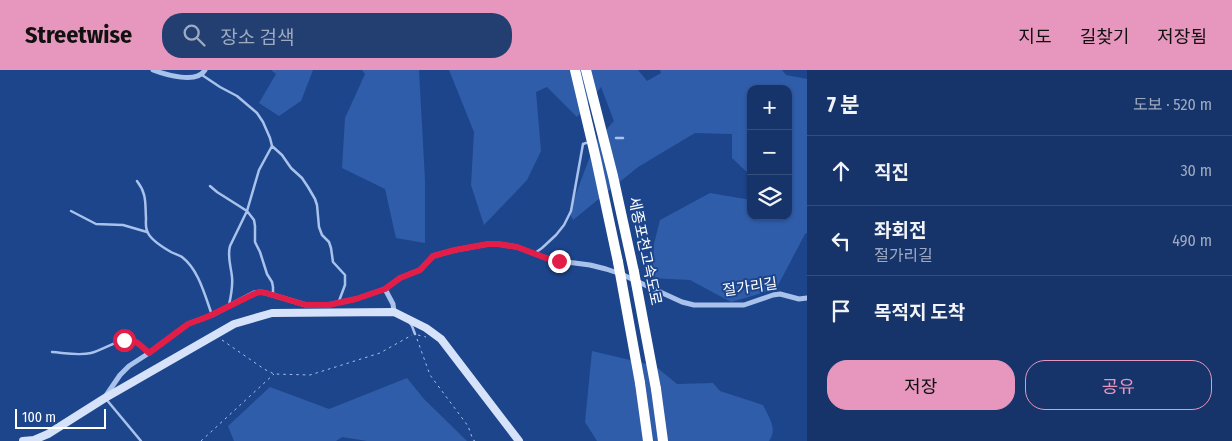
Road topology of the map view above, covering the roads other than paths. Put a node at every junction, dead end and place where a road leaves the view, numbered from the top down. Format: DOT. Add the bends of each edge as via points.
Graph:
graph roads {
  1 [pos="153,70"];
  2 [pos="575,70"];
  3 [pos="586,70"];
  4 [pos="204,72"];
  5 [pos="616,138"];
  6 [pos="623,138"];
  7 [pos="586,143"];
  8 [pos="272,146"];
  9 [pos="137,181"];
  10 [pos="210,186"];
  11 [pos="71,211"];
  12 [pos="246,211"];
  13 [pos="147,232"];
  14 [pos="534,254"];
  15 [pos="385,289"];
  16 [pos="273,295"];
  17 [pos="807,298"];
  18 [pos="339,303"];
  19 [pos="229,307"];
  20 [pos="394,312"];
  21 [pos="212,315"];
  22 [pos="406,318"];
  23 [pos="415,334"];
  24 [pos="52,352"];
  25 [pos="149,353"];
  26 [pos="105,398"];
  27 [pos="34,440"];
  28 [pos="23,441"];
  29 [pos="141,441"];
  30 [pos="519,441"];
  31 [pos="648,441"];
  32 [pos="663,441"];
  1 -- 4 [label="street" via="196,77"];
  2 -- 31 [label="highway, 세종포천고속도로, bridge" via="618,262"];
  3 -- 32 [label="highway, 세종포천고속도로, bridge" via="634,272"];
  4 -- 8 [label="lane" via="258,113"];
  5 -- 6 [label="lane"];
  7 -- 14 [label="lane" via="583,144 571,211 556,235"];
  8 -- 12 [label="lane"];
  8 -- 18 [label="lane" via="302,178 315,199 322,235 332,248 334,262 345,275"];
  9 -- 13 [label="lane" via="145,196"];
  10 -- 12 [label="lane"];
  11 -- 13 [label="lane" via="96,224 123,225"];
  12 -- 16 [label="lane" via="254,220 255,242 272,282"];
  12 -- 19 [label="lane" via="228,252 232,275"];
  13 -- 21 [label="lane" via="163,248 189,264"];
  14 -- 15 [label="street, 절가리길" via="498,244 455,250 433,256 420,270 400,278"];
  14 -- 17 [label="street, 절가리길" via="621,274 694,305 744,305 780,294"];
  15 -- 18 [label="street, 절가리길"];
  15 -- 20 [label="street"];
  16 -- 18 [label="street, 절가리길" via="306,305"];
  16 -- 19 [label="street, 절가리길" via="260,292"];
  19 -- 21 [label="street, 절가리길"];
  20 -- 22 [label="street"];
  20 -- 26 [label="street" via="272,313 234,324"];
  21 -- 25 [label="street, 절가리길" via="188,324"];
  22 -- 23 [label="lane"];
  22 -- 30 [label="street" via="441,339"];
  24 -- 25 [label="lane" via="91,353 130,339"];
  25 -- 26 [label="street, 절가리길" via="120,374"];
  26 -- 27 [label="street, 절가리길"];
  26 -- 29 [label="lane"];
  27 -- 28 [label="street, 절가리길"];
}
